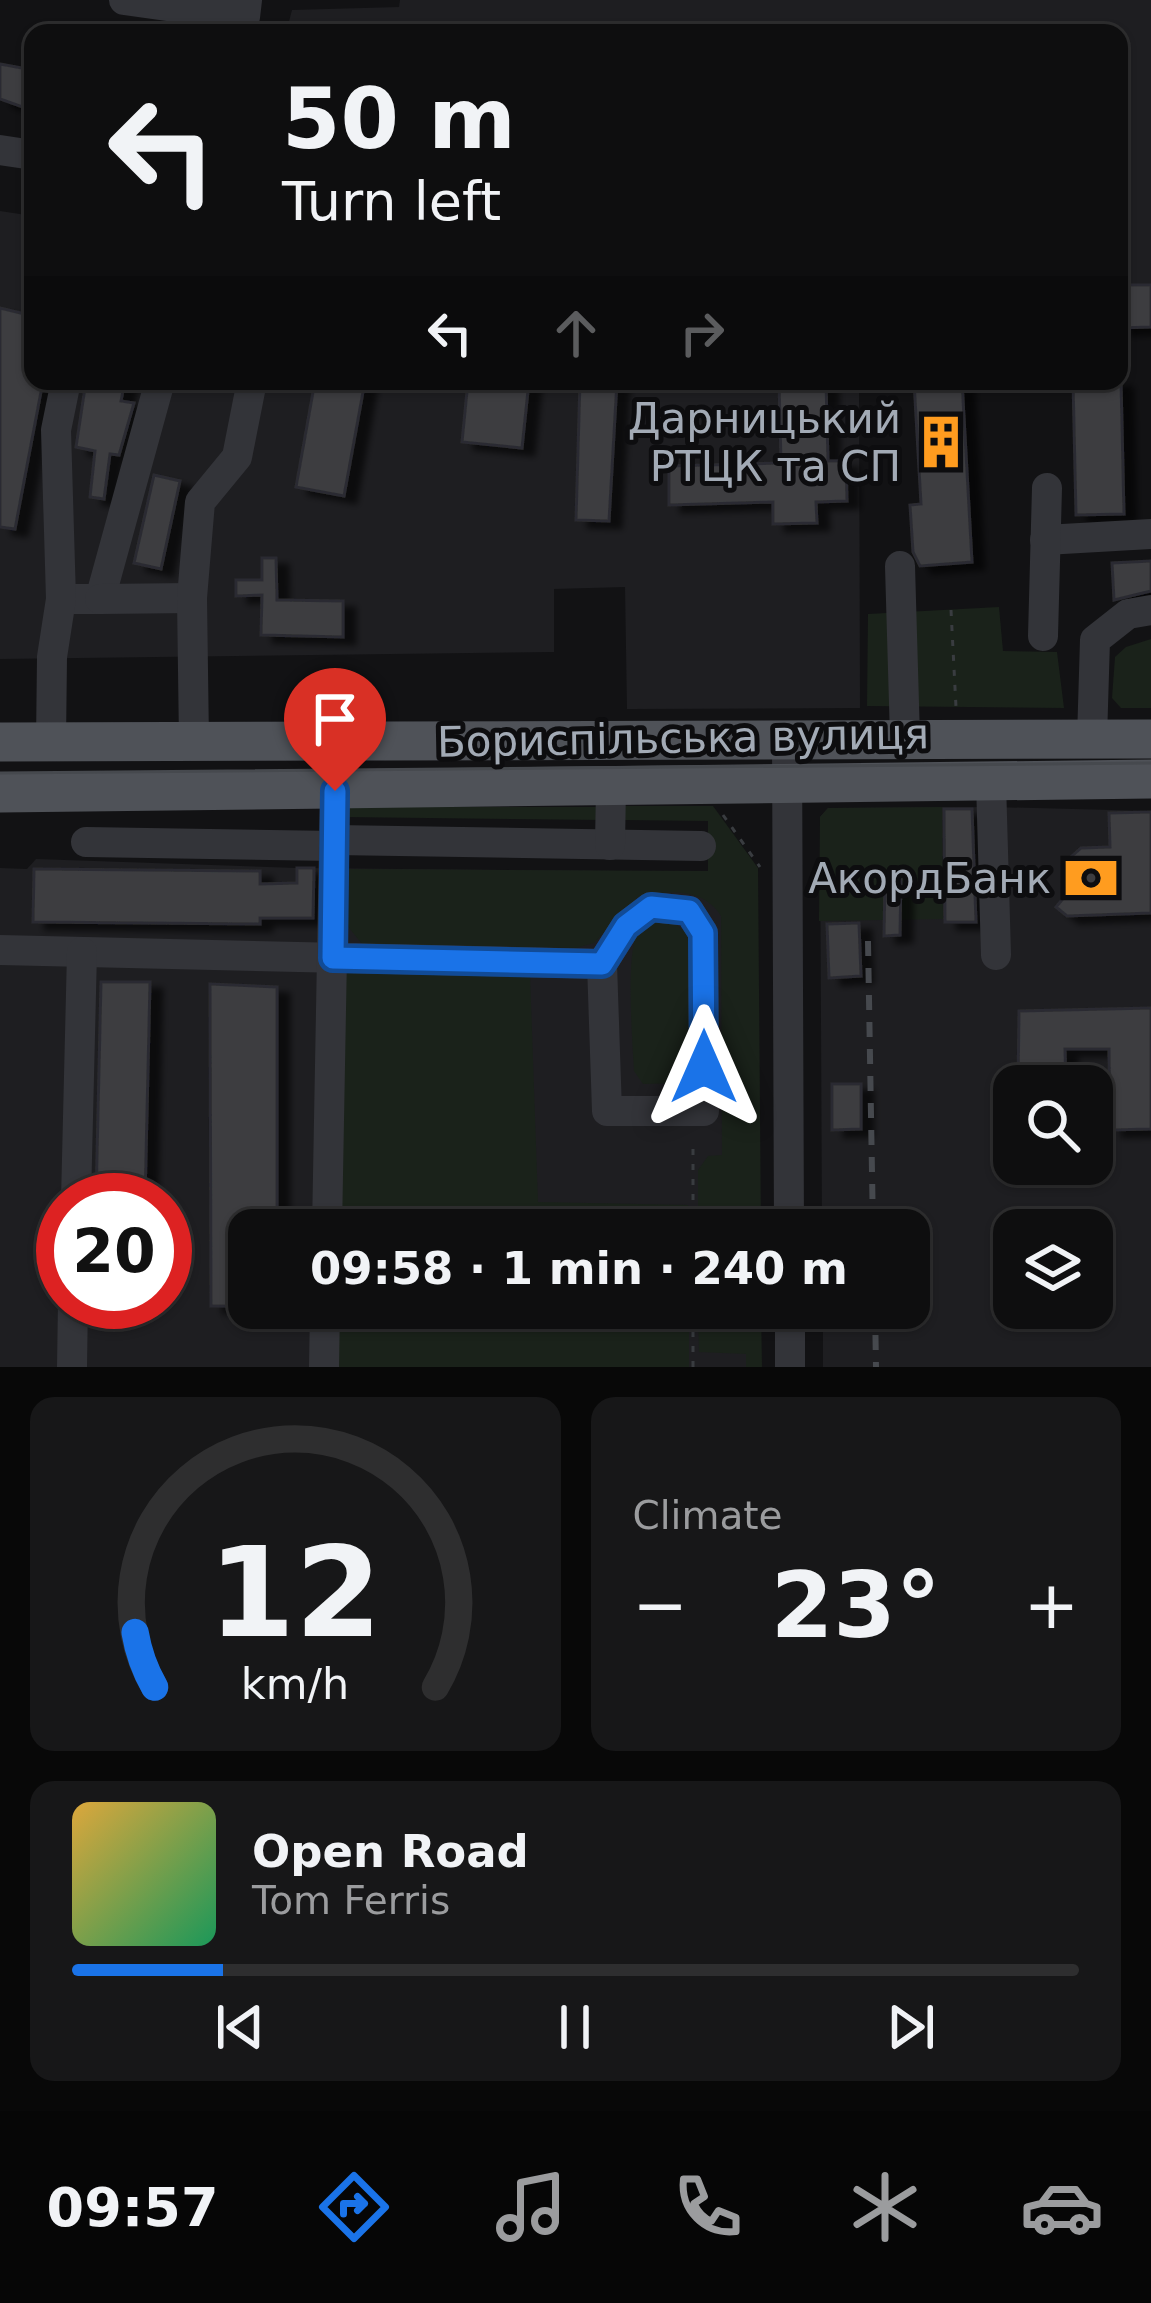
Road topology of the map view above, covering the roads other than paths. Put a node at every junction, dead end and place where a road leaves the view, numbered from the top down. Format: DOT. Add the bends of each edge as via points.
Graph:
graph roads {
  1 [pos="124,0"];
  2 [pos="247,0"];
  3 [pos="64,390"];
  4 [pos="158,390"];
  5 [pos="250,390"];
  6 [pos="1047,488"];
  7 [pos="1151,534"];
  8 [pos="1046,540"];
  9 [pos="900,566"];
  10 [pos="100,598"];
  11 [pos="193,598"];
  12 [pos="62,599"];
  13 [pos="1151,610"];
  14 [pos="1043,636"];
  15 [pos="905,738"];
  16 [pos="1092,739"];
  17 [pos="1151,739"];
  18 [pos="787,740"];
  19 [pos="0,742"];
  20 [pos="51,742"];
  21 [pos="194,742"];
  22 [pos="1151,779"];
  23 [pos="992,782"];
  24 [pos="787,786"];
  25 [pos="610,787"];
  26 [pos="335,791"];
  27 [pos="153,792"];
  28 [pos="0,793"];
  29 [pos="86,842"];
  30 [pos="153,843"];
  31 [pos="334,843"];
  32 [pos="610,844"];
  33 [pos="701,846"];
  34 [pos="0,950"];
  35 [pos="82,952"];
  36 [pos="996,955"];
  37 [pos="333,958"];
  38 [pos="602,964"];
  39 [pos="77,1173"];
  40 [pos="327,1209"];
  41 [pos="789,1209"];
  42 [pos="72,1329"];
  43 [pos="324,1329"];
  44 [pos="790,1329"];
  45 [pos="71,1367"];
  46 [pos="323,1367"];
  47 [pos="790,1367"];
  1 -- 2 [label="street" via="245,17"];
  3 -- 12 [label="street" via="56,430"];
  4 -- 10 [label="street"];
  5 -- 11 [label="street" via="237,457 200,502"];
  6 -- 8 [label="street"];
  7 -- 8 [label="street"];
  8 -- 14 [label="street"];
  9 -- 15 [label="street"];
  10 -- 11 [label="street"];
  10 -- 12 [label="street"];
  11 -- 21 [label="street"];
  12 -- 20 [label="street"];
  13 -- 16 [label="street" via="1128,614 1095,640"];
  15 -- 16 [label="main road, Бориспільська вулиця"];
  15 -- 18 [label="main road, Бориспільська вулиця"];
  16 -- 17 [label="main road, Бориспільська вулиця"];
  18 -- 21 [label="main road, Бориспільська вулиця"];
  18 -- 24 [label="street"];
  19 -- 20 [label="main road, Бориспільська вулиця"];
  20 -- 21 [label="main road, Бориспільська вулиця"];
  22 -- 23 [label="main road, Бориспільська вулиця"];
  23 -- 24 [label="main road, Бориспільська вулиця"];
  23 -- 36 [label="street"];
  24 -- 25 [label="main road, Бориспільська вулиця"];
  24 -- 41 [label="street"];
  25 -- 26 [label="main road, Бориспільська вулиця"];
  25 -- 32 [label="street"];
  26 -- 27 [label="main road, Бориспільська вулиця"];
  26 -- 31 [label="street"];
  27 -- 28 [label="main road, Бориспільська вулиця"];
  27 -- 30 [label="street"];
  29 -- 30 [label="street"];
  30 -- 31 [label="street"];
  31 -- 32 [label="street"];
  31 -- 37 [label="street"];
  32 -- 33 [label="street"];
  34 -- 35 [label="street"];
  35 -- 37 [label="street"];
  35 -- 39 [label="street"];
  37 -- 38 [label="street"];
  37 -- 40 [label="street"];
  38 -- 38 [label="street" via="607,1111 704,1111 703,933 689,911 651,907 626,926"];
  42 -- 45 [label="street"];
  43 -- 46 [label="street"];
  44 -- 47 [label="street"];
}
